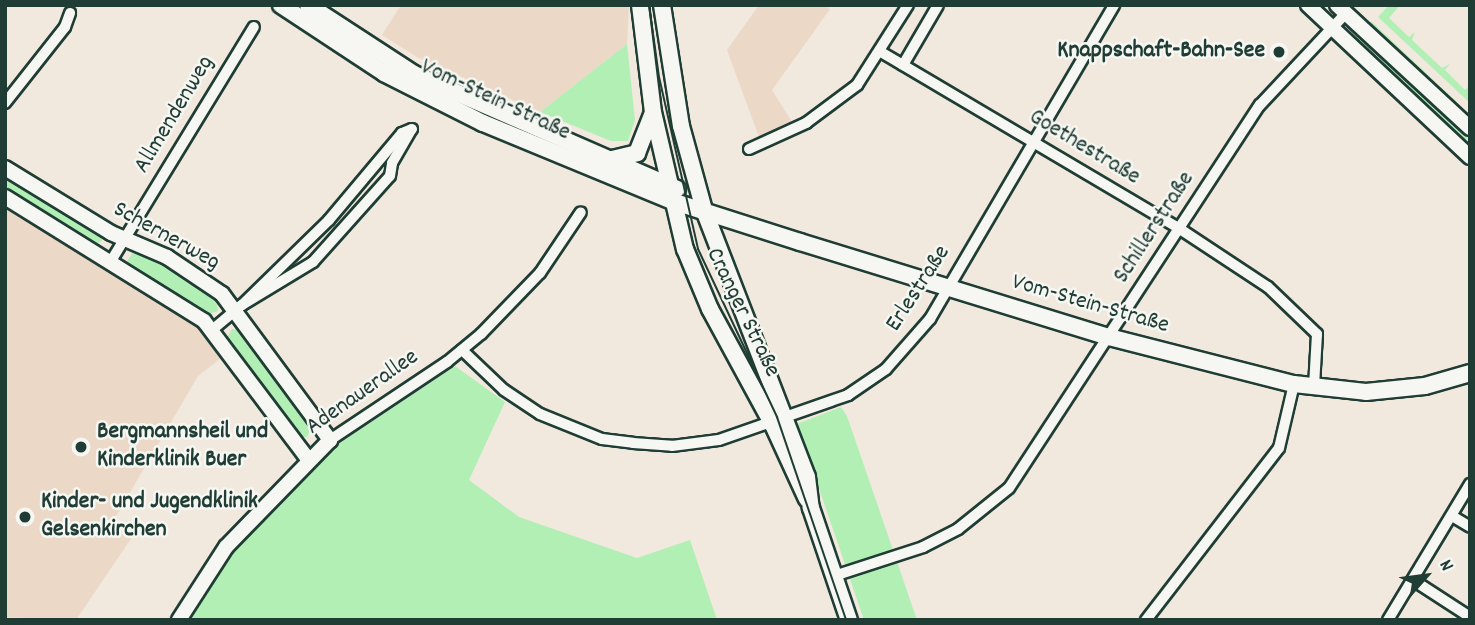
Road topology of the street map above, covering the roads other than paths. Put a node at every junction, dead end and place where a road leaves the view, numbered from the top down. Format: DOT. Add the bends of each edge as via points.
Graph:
graph roads {
  1 [pos="282,5"];
  2 [pos="308,5"];
  3 [pos="640,5"];
  4 [pos="662,5"];
  5 [pos="908,5"];
  6 [pos="937,5"];
  7 [pos="1114,5"];
  8 [pos="1308,5"];
  9 [pos="1341,9"];
  10 [pos="70,13"];
  11 [pos="254,27"];
  12 [pos="1332,27"];
  13 [pos="881,52"];
  14 [pos="903,65"];
  15 [pos="5,103"];
  16 [pos="653,112"];
  17 [pos="1470,128"];
  18 [pos="1033,142"];
  19 [pos="749,149"];
  20 [pos="1470,157"];
  21 [pos="609,160"];
  22 [pos="379,165"];
  23 [pos="5,168"];
  24 [pos="390,176"];
  25 [pos="671,185"];
  26 [pos="5,197"];
  27 [pos="675,202"];
  28 [pos="704,210"];
  29 [pos="581,212"];
  30 [pos="329,220"];
  31 [pos="1180,229"];
  32 [pos="342,232"];
  33 [pos="125,238"];
  34 [pos="111,261"];
  35 [pos="282,275"];
  36 [pos="949,286"];
  37 [pos="238,308"];
  38 [pos="212,330"];
  39 [pos="1109,337"];
  40 [pos="462,350"];
  41 [pos="1470,373"];
  42 [pos="1294,384"];
  43 [pos="1314,386"];
  44 [pos="780,422"];
  45 [pos="330,440"];
  46 [pos="308,459"];
  47 [pos="1470,484"];
  48 [pos="1452,516"];
  49 [pos="1470,527"];
  50 [pos="834,576"];
  51 [pos="1413,580"];
  52 [pos="1470,617"];
  53 [pos="178,620"];
  54 [pos="849,620"];
  55 [pos="1146,620"];
  56 [pos="1388,620"];
  1 -- 27 [label="main road, Vom-Stein-Straße" via="383,74 435,101"];
  2 -- 21 [label="main road, Vom-Stein-Straße" via="403,68"];
  3 -- 16 [label="main road, Cranger Straße"];
  4 -- 28 [label="main road, Cranger Straße" via="681,126"];
  5 -- 13 [label="street"];
  6 -- 14 [label="street"];
  7 -- 18 [label="street, Erlestraße"];
  8 -- 12 [label="street"];
  9 -- 12 [label="street, Schillerstraße"];
  9 -- 17 [label="street"];
  10 -- 15 [label="street" via="65,27"];
  11 -- 33 [label="street, Allmendenweg"];
  12 -- 20 [label="street"];
  12 -- 31 [label="street, Schillerstraße" via="1259,104"];
  13 -- 14 [label="street, Goethestraße"];
  13 -- 19 [label="street" via="857,85 831,105 799,127"];
  14 -- 18 [label="street, Goethestraße"];
  16 -- 21 [label="main road" via="637,153"];
  16 -- 25 [label="main road, Cranger Straße"];
  18 -- 31 [label="street, Goethestraße"];
  18 -- 36 [label="street, Erlestraße"];
  21 -- 25 [label="main road, Vom-Stein-Straße"];
  22 -- 24 [label="street"];
  22 -- 24 [label="street" via="402,133 412,129 392,163"];
  22 -- 30 [label="street"];
  23 -- 33 [label="street, Schernerweg"];
  24 -- 32 [label="street"];
  25 -- 27 [label="main road, Cranger Straße"];
  25 -- 28 [label="main road, Vom-Stein-Straße"];
  26 -- 34 [label="street, Schernerweg"];
  27 -- 28 [label="main road, Vom-Stein-Straße"];
  27 -- 44 [label="main road, Cranger Straße" via="694,275"];
  28 -- 36 [label="main road, Vom-Stein-Straße"];
  28 -- 44 [label="main road, Cranger Straße"];
  29 -- 40 [label="street, Adenauerallee" via="540,273"];
  30 -- 32 [label="street"];
  30 -- 35 [label="street"];
  31 -- 39 [label="street, Schillerstraße"];
  31 -- 43 [label="street, Goethestraße" via="1268,287 1314,330 1319,342"];
  32 -- 35 [label="street" via="307,267"];
  33 -- 34 [label="street, Allmendenweg"];
  33 -- 37 [label="street, Schernerweg" via="167,257"];
  34 -- 38 [label="street, Schernerweg"];
  35 -- 37 [label="street"];
  36 -- 39 [label="main road, Vom-Stein-Straße"];
  36 -- 44 [label="street, Erlestraße" via="918,335 886,369 848,395"];
  37 -- 38 [label="street"];
  37 -- 45 [label="street, Schernerweg"];
  38 -- 46 [label="street, Schernerweg"];
  39 -- 42 [label="main road, Vom-Stein-Straße"];
  39 -- 50 [label="street, Schillerstraße" via="1035,453 993,505 923,547"];
  40 -- 44 [label="street, Erlestraße" via="487,376 550,419 618,441 696,445"];
  40 -- 45 [label="street, Adenauerallee"];
  41 -- 43 [label="main road, Vom-Stein-Straße" via="1425,386 1366,392"];
  42 -- 43 [label="main road, Vom-Stein-Straße"];
  42 -- 55 [label="street" via="1279,448"];
  44 -- 50 [label="main road, Cranger Straße" via="807,477 811,508"];
  45 -- 46 [label="street, Adenauerallee"];
  46 -- 53 [label="street, Adenauerallee" via="226,547"];
  47 -- 48 [label="street"];
  48 -- 49 [label="street"];
  48 -- 51 [label="street"];
  50 -- 54 [label="main road, Cranger Straße"];
  51 -- 52 [label="street"];
  51 -- 56 [label="street"];
}
